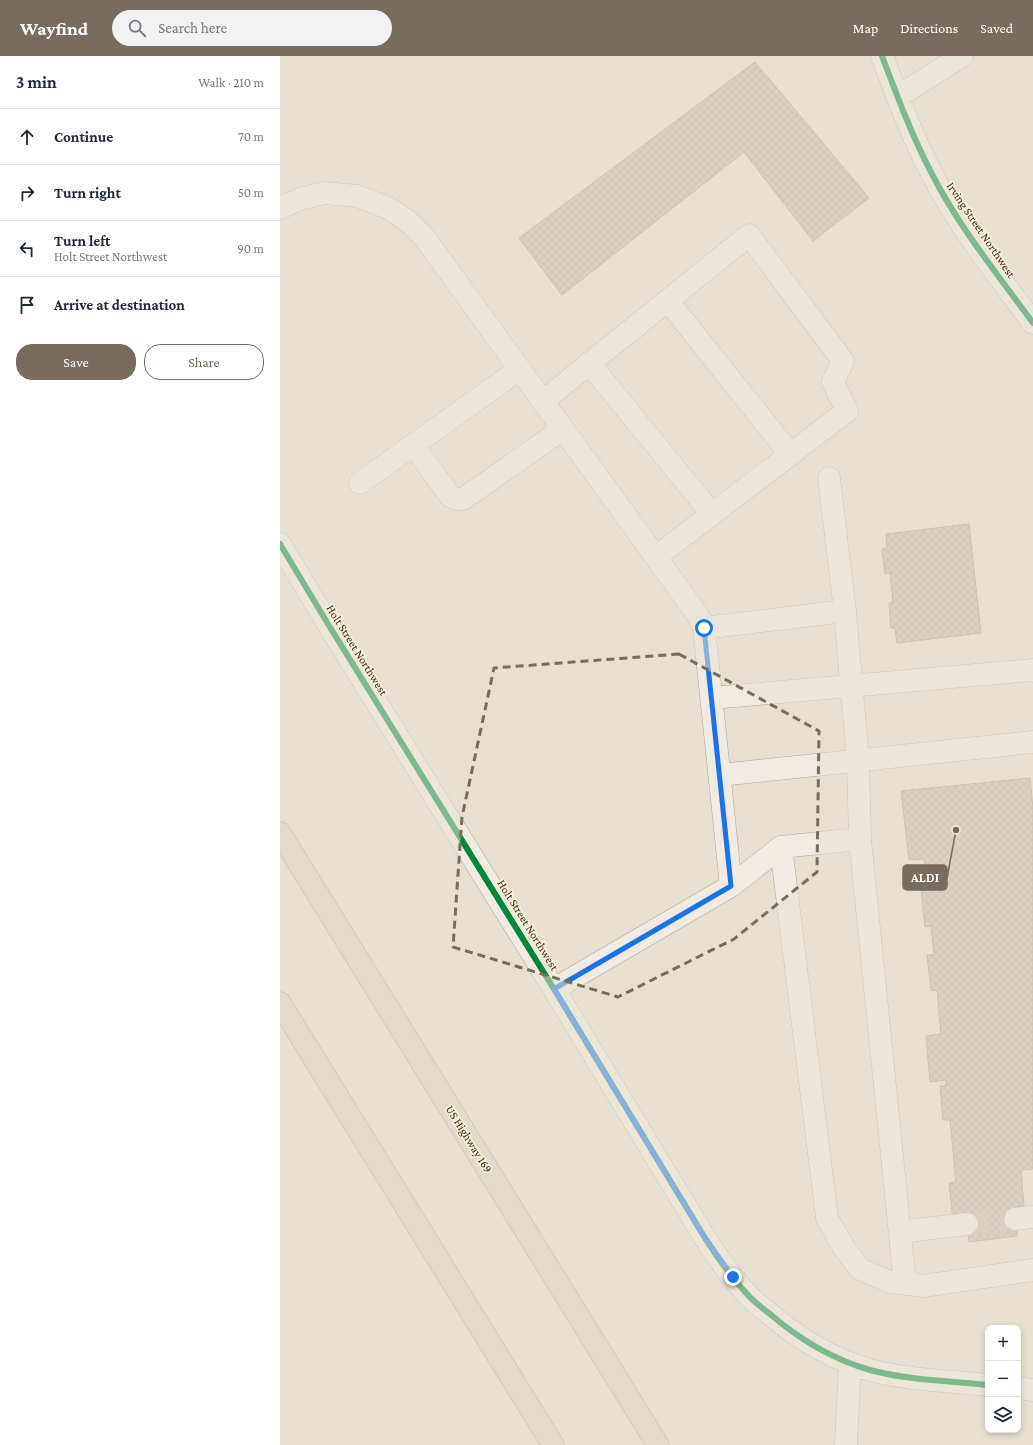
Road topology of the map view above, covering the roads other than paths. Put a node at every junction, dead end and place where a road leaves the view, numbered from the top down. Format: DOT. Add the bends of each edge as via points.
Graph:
graph roads {
  1 [pos="882,56"];
  2 [pos="962,56"];
  3 [pos="898,97"];
  4 [pos="280,208"];
  5 [pos="668,301"];
  6 [pos="1033,323"];
  7 [pos="589,363"];
  8 [pos="520,369"];
  9 [pos="543,401"];
  10 [pos="563,429"];
  11 [pos="414,445"];
  12 [pos="790,454"];
  13 [pos="829,478"];
  14 [pos="360,484"];
  15 [pos="712,514"];
  16 [pos="280,544"];
  17 [pos="656,557"];
  18 [pos="845,611"];
  19 [pos="704,628"];
  20 [pos="1033,671"];
  21 [pos="852,686"];
  22 [pos="712,698"];
  23 [pos="1033,742"];
  24 [pos="858,760"];
  25 [pos="720,775"];
  26 [pos="280,832"];
  27 [pos="860,839"];
  28 [pos="781,847"];
  29 [pos="731,886"];
  30 [pos="554,989"];
  31 [pos="280,1003"];
  32 [pos="967,1224"];
  33 [pos="900,1232"];
  34 [pos="1033,1270"];
  35 [pos="905,1284"];
  36 [pos="850,1363"];
  37 [pos="985,1385"];
  38 [pos="1021,1388"];
  39 [pos="1033,1390"];
  40 [pos="553,1445"];
  41 [pos="658,1445"];
  42 [pos="846,1445"];
  1 -- 3 [label="street, Irving Street Northwest"];
  2 -- 3 [label="street"];
  3 -- 6 [label="street, Irving Street Northwest" via="932,174 954,213"];
  4 -- 8 [label="street" via="300,199 324,193 357,196 388,208 408,221 424,236"];
  5 -- 7 [label="street"];
  5 -- 12 [label="street"];
  5 -- 12 [label="street" via="749,235 843,361 832,382 847,411"];
  7 -- 9 [label="street"];
  7 -- 15 [label="street"];
  8 -- 9 [label="street"];
  8 -- 11 [label="street"];
  9 -- 10 [label="street"];
  10 -- 11 [label="street" via="463,499 450,496"];
  10 -- 17 [label="street"];
  11 -- 14 [label="street"];
  12 -- 15 [label="street"];
  13 -- 18 [label="street"];
  15 -- 17 [label="street"];
  16 -- 30 [label="street, Holt Street Northwest"];
  17 -- 19 [label="street" via="697,614"];
  18 -- 19 [label="street"];
  18 -- 21 [label="street"];
  19 -- 22 [label="street"];
  20 -- 21 [label="street"];
  21 -- 22 [label="street"];
  21 -- 24 [label="street"];
  22 -- 25 [label="street"];
  23 -- 24 [label="street"];
  24 -- 25 [label="street"];
  24 -- 27 [label="street"];
  25 -- 29 [label="street"];
  26 -- 41 [label="highway, US Highway 169"];
  27 -- 28 [label="street"];
  27 -- 33 [label="street"];
  28 -- 29 [label="street"];
  28 -- 35 [label="street" via="827,1218 844,1248 860,1269 890,1282"];
  29 -- 30 [label="street"];
  30 -- 36 [label="street, Holt Street Northwest" via="705,1238 733,1277 748,1295 783,1326 821,1351"];
  31 -- 40 [label="highway"];
  32 -- 33 [label="street"];
  33 -- 35 [label="street"];
  34 -- 35 [label="street" via="923,1286"];
  36 -- 37 [label="street, Holt Street Northwest" via="897,1375"];
  36 -- 42 [label="street"];
  38 -- 39 [label="street"];
}
